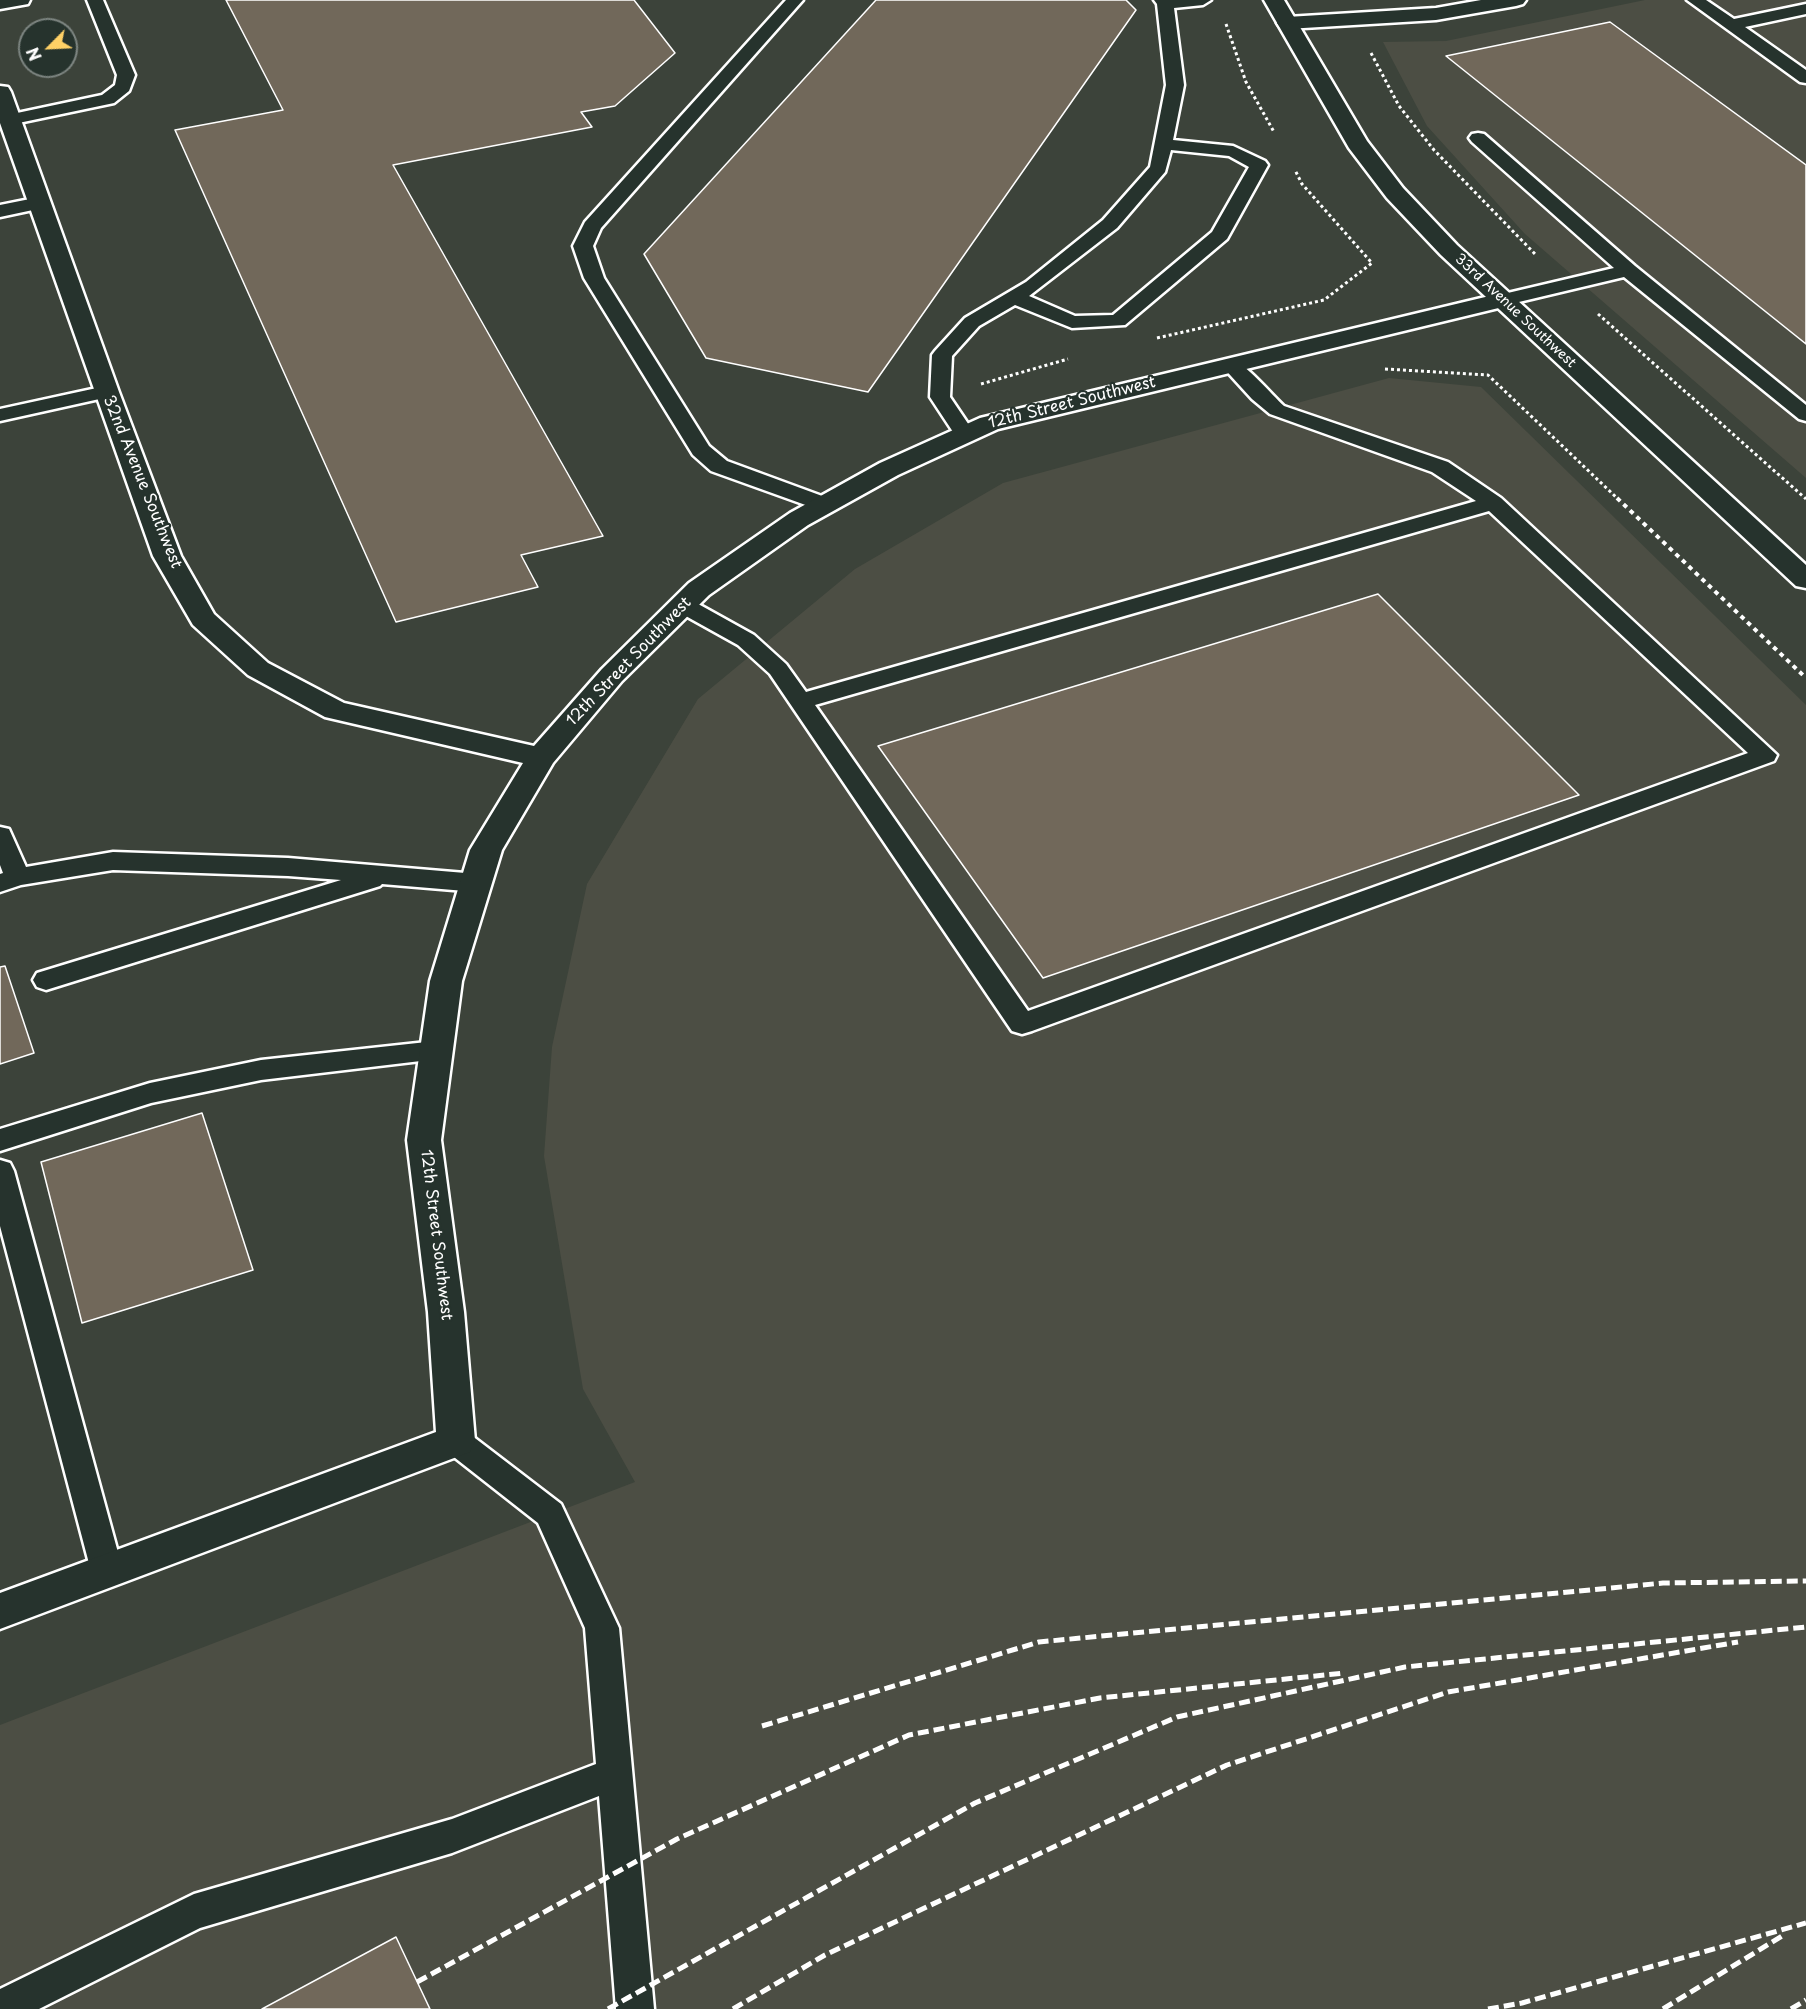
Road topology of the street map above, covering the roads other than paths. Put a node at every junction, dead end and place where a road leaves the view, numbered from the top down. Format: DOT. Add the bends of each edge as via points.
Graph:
graph roads {
  1 [pos="22,0"];
  2 [pos="94,0"];
  3 [pos="795,0"];
  4 [pos="1203,0"];
  5 [pos="1274,0"];
  6 [pos="1516,0"];
  7 [pos="1695,0"];
  8 [pos="1164,2"];
  9 [pos="0,4"];
  10 [pos="1806,9"];
  11 [pos="1287,23"];
  12 [pos="1731,25"];
  13 [pos="1806,78"];
  14 [pos="0,92"];
  15 [pos="8,129"];
  16 [pos="1478,138"];
  17 [pos="1163,144"];
  18 [pos="40,203"];
  19 [pos="0,211"];
  20 [pos="1628,270"];
  21 [pos="1014,297"];
  22 [pos="1502,300"];
  23 [pos="1231,365"];
  24 [pos="106,392"];
  25 [pos="0,415"];
  26 [pos="1806,415"];
  27 [pos="964,434"];
  28 [pos="1493,504"];
  29 [pos="825,505"];
  30 [pos="1806,580"];
  31 [pos="683,605"];
  32 [pos="800,701"];
  33 [pos="541,757"];
  34 [pos="0,835"];
  35 [pos="387,875"];
  36 [pos="9,880"];
  37 [pos="477,883"];
  38 [pos="46,980"];
  39 [pos="436,1051"];
  40 [pos="0,1140"];
  41 [pos="0,1171"];
  42 [pos="456,1441"];
  43 [pos="107,1571"];
  44 [pos="0,1611"];
  45 [pos="616,1773"];
  46 [pos="0,2009"];
  47 [pos="635,2009"];
  1 -- 9 [label="lane"];
  2 -- 15 [label="lane" via="126,75 123,87 108,99"];
  3 -- 29 [label="lane" via="592,226 583,246 594,278 701,450 719,466"];
  4 -- 8 [label="lane"];
  5 -- 11 [label="street, 33rd Avenue Southwest"];
  6 -- 11 [label="street" via="1436,14"];
  7 -- 12 [label="lane"];
  8 -- 17 [label="lane" via="1175,85"];
  10 -- 12 [label="lane"];
  11 -- 22 [label="street, 33rd Avenue Southwest" via="1378,173"];
  12 -- 13 [label="lane"];
  14 -- 15 [label="street, 32nd Avenue Southwest"];
  15 -- 18 [label="street, 32nd Avenue Southwest"];
  16 -- 20 [label="lane"];
  17 -- 21 [label="lane" via="1159,168 1110,224"];
  17 -- 21 [label="lane" via="1233,151 1259,165 1220,235 1118,321 1072,322"];
  18 -- 19 [label="lane"];
  18 -- 24 [label="street, 32nd Avenue Southwest"];
  20 -- 22 [label="lane"];
  20 -- 26 [label="lane"];
  21 -- 27 [label="lane" via="972,322 942,355 940,397"];
  22 -- 23 [label="street, 12th Street Southwest"];
  22 -- 30 [label="street, 33rd Avenue Southwest"];
  23 -- 27 [label="street, 12th Street Southwest" via="988,423"];
  23 -- 28 [label="lane" via="1277,410 1440,467"];
  24 -- 25 [label="lane"];
  24 -- 33 [label="street, 32nd Avenue Southwest" via="167,556 203,619 258,669 335,710"];
  27 -- 29 [label="street, 12th Street Southwest"];
  28 -- 32 [label="lane"];
  28 -- 32 [label="lane" via="1765,755 1022,1024"];
  29 -- 31 [label="street, 12th Street Southwest" via="699,589"];
  31 -- 32 [label="lane" via="746,640 778,669"];
  31 -- 33 [label="street, 12th Street Southwest" via="612,675"];
  33 -- 37 [label="street, 12th Street Southwest" via="486,850"];
  34 -- 36 [label="lane"];
  35 -- 36 [label="lane" via="113,861"];
  35 -- 37 [label="lane"];
  35 -- 38 [label="lane"];
  37 -- 39 [label="street, 12th Street Southwest" via="446,981"];
  39 -- 40 [label="lane" via="261,1070 150,1094"];
  39 -- 42 [label="street, 12th Street Southwest" via="424,1140 446,1312"];
  41 -- 43 [label="lane"];
  42 -- 43 [label="street"];
  42 -- 45 [label="lane" via="550,1514 602,1628"];
  43 -- 44 [label="street"];
  45 -- 46 [label="lane" via="452,1836 195,1912"];
  45 -- 47 [label="lane"];
}
